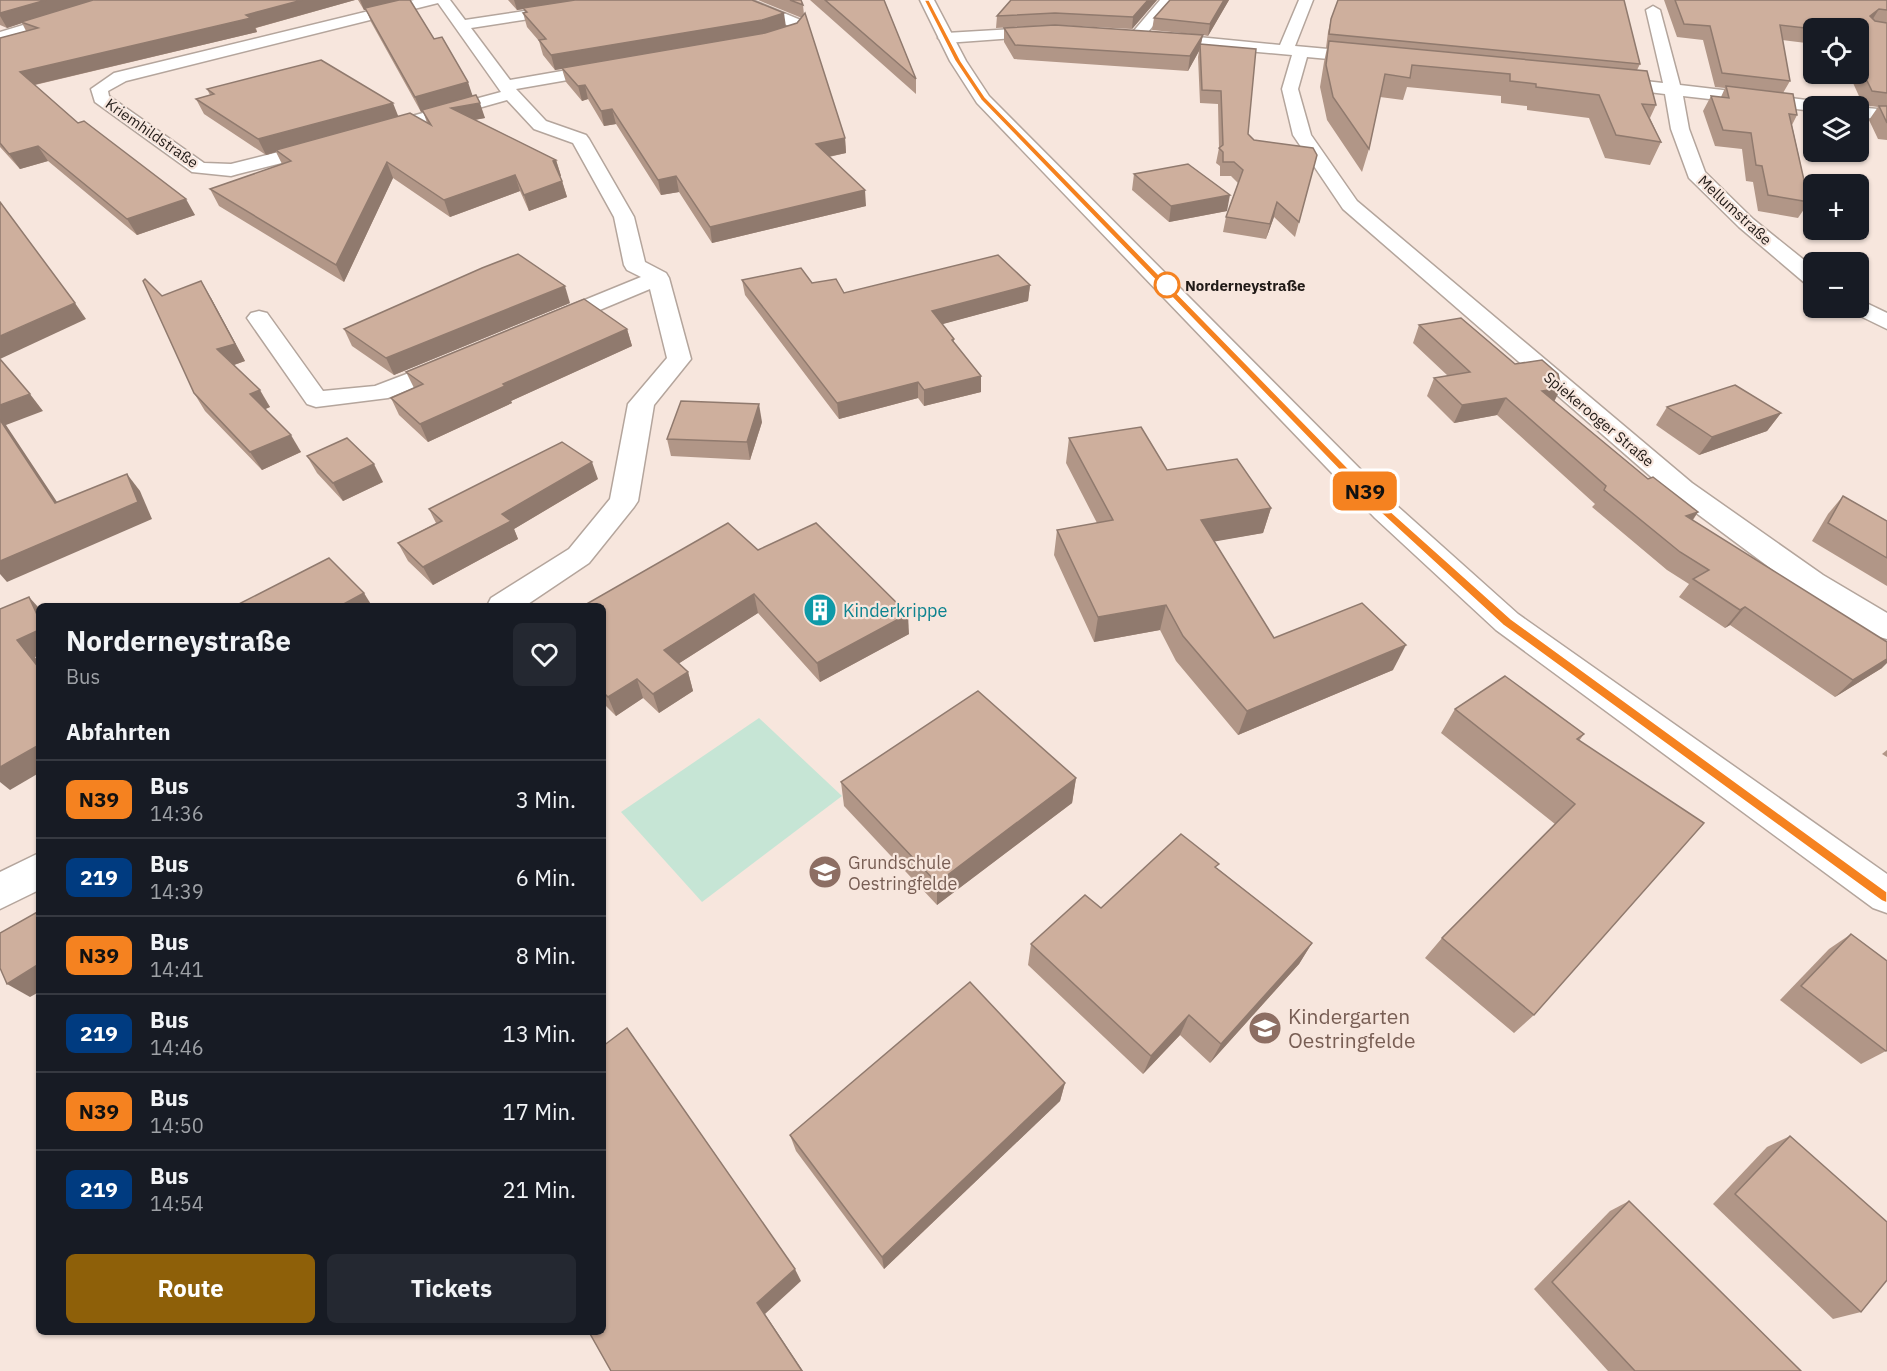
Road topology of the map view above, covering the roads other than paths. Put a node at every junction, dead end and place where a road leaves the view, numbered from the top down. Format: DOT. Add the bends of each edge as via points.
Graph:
graph roads {
  1 [pos="121,0"];
  2 [pos="432,0"];
  3 [pos="443,0"];
  4 [pos="627,0"];
  5 [pos="739,0"];
  6 [pos="927,0"];
  7 [pos="1168,0"];
  8 [pos="1306,0"];
  9 [pos="1653,10"];
  10 [pos="460,25"];
  11 [pos="1066,32"];
  12 [pos="0,37"];
  13 [pos="946,38"];
  14 [pos="743,44"];
  15 [pos="1293,50"];
  16 [pos="1383,59"];
  17 [pos="619,66"];
  18 [pos="1592,81"];
  19 [pos="1674,89"];
  20 [pos="508,90"];
  21 [pos="1803,105"];
  22 [pos="1869,113"];
  23 [pos="1887,115"];
  24 [pos="364,135"];
  25 [pos="341,142"];
  26 [pos="1803,270"];
  27 [pos="658,278"];
  28 [pos="1869,312"];
  29 [pos="259,318"];
  30 [pos="1887,322"];
  31 [pos="529,331"];
  32 [pos="476,353"];
  33 [pos="507,603"];
  34 [pos="1887,628"];
  35 [pos="36,872"];
  36 [pos="0,892"];
  37 [pos="1887,897"];
  1 -- 12 [label="street"];
  2 -- 25 [label="street, Kriemhildstraße" via="120,77 99,89 101,98 199,168 231,170"];
  3 -- 10 [label="street"];
  4 -- 10 [label="street"];
  5 -- 14 [label="street" via="798,24 793,32"];
  6 -- 13 [label="street"];
  7 -- 15 [label="street" via="1131,36"];
  8 -- 15 [label="street, Spiekerooger Straße"];
  9 -- 19 [label="street, Mellumstraße"];
  10 -- 20 [label="street"];
  11 -- 13 [label="street"];
  13 -- 37 [label="street" via="983,99 1402,527 1507,622"];
  15 -- 16 [label="street"];
  15 -- 34 [label="street, Spiekerooger Straße" via="1290,89 1302,135 1350,206 1682,489 1812,582"];
  17 -- 20 [label="street"];
  18 -- 19 [label="street"];
  19 -- 21 [label="street"];
  19 -- 26 [label="street, Mellumstraße" via="1680,129 1696,174 1746,223"];
  20 -- 24 [label="street"];
  20 -- 27 [label="street" via="540,126 580,139 624,217 635,265"];
  22 -- 23 [label="street"];
  27 -- 31 [label="street"];
  27 -- 33 [label="street" via="679,359 641,404 624,501 579,556"];
  28 -- 30 [label="street"];
  29 -- 32 [label="street" via="316,399 379,393"];
  35 -- 36 [label="street"];
}
